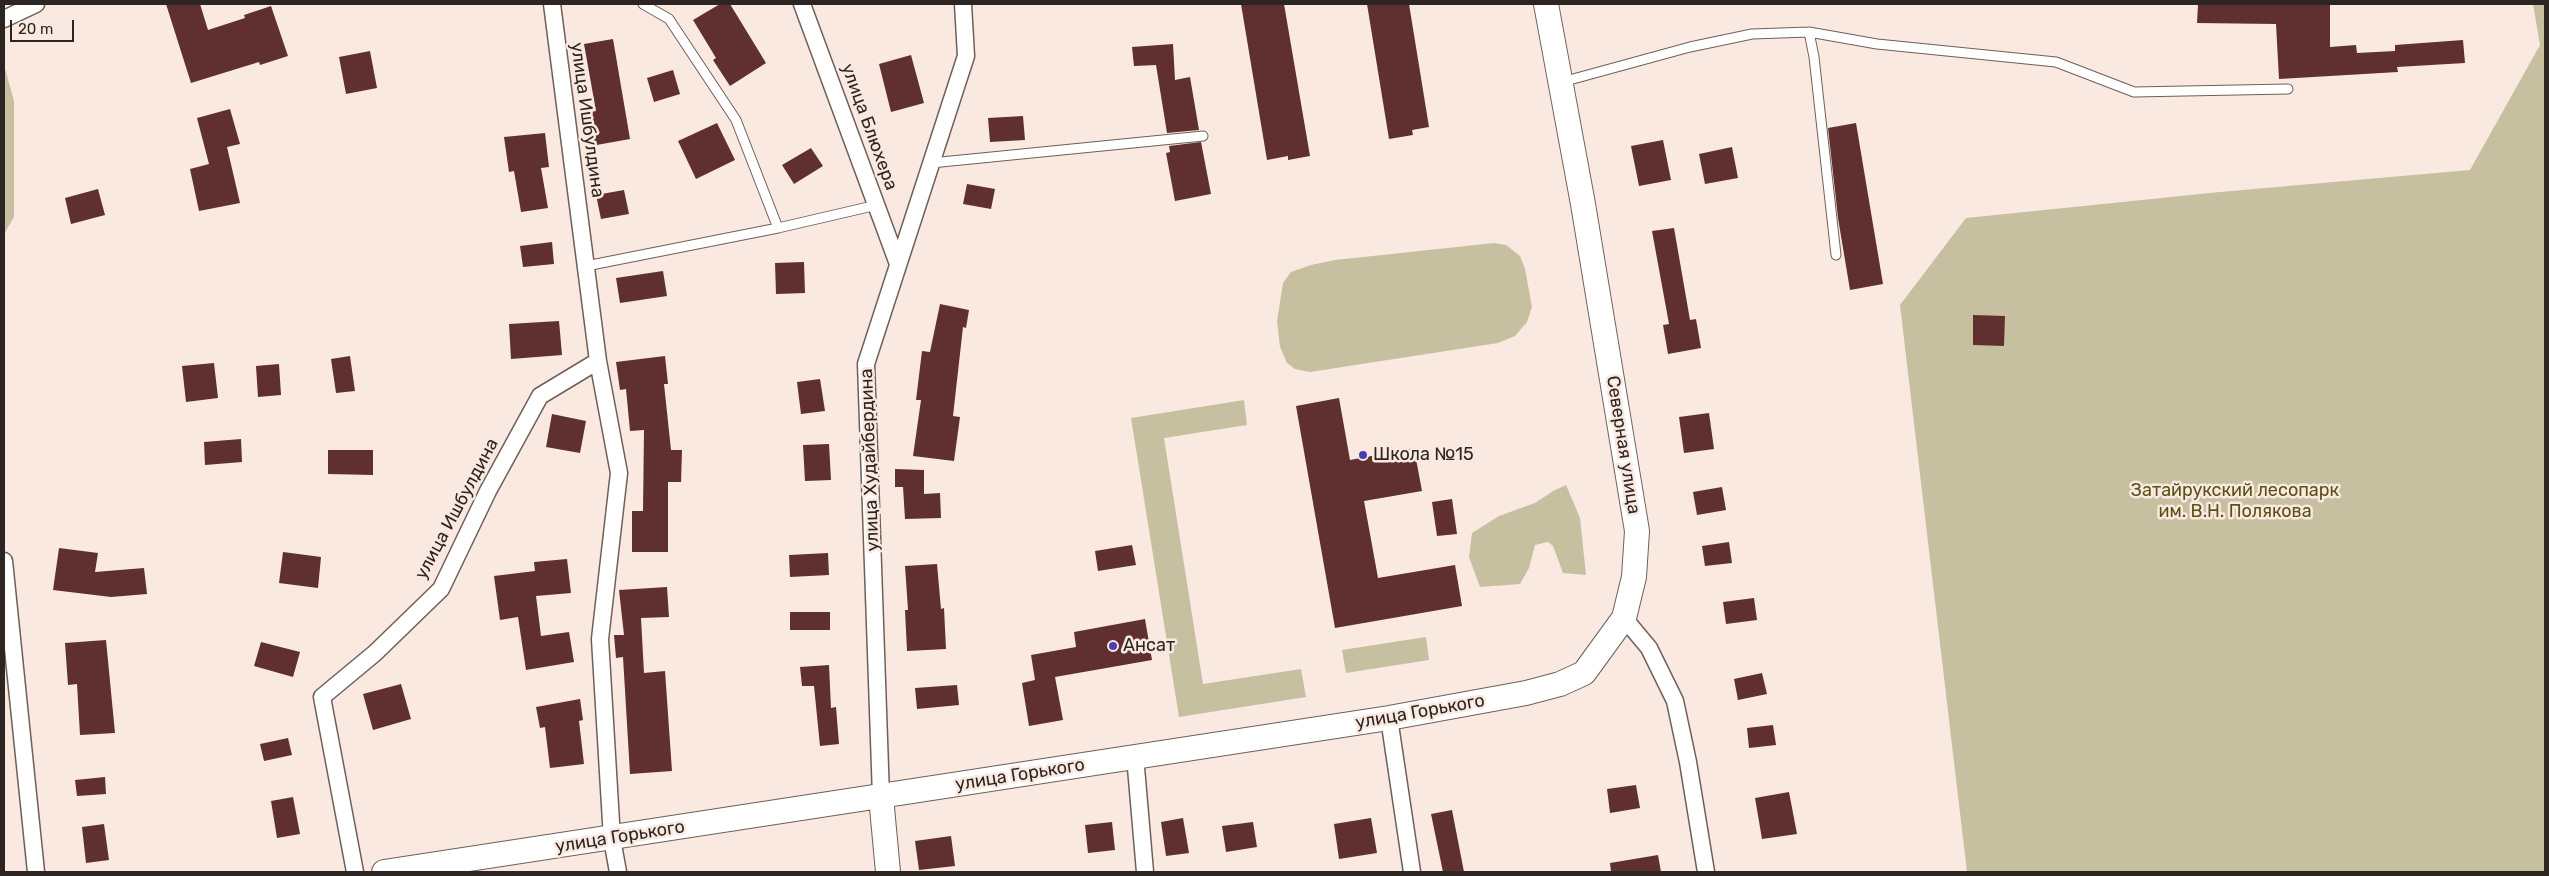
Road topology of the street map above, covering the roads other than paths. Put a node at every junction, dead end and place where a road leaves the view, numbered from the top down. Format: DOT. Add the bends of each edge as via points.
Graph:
graph roads {
  1 [pos="36,4"];
  2 [pos="552,4"];
  3 [pos="643,4"];
  4 [pos="802,4"];
  5 [pos="963,4"];
  6 [pos="1546,4"];
  7 [pos="4,19"];
  8 [pos="1809,32"];
  9 [pos="1562,82"];
  10 [pos="2288,89"];
  11 [pos="1203,136"];
  12 [pos="931,164"];
  13 [pos="877,205"];
  14 [pos="778,228"];
  15 [pos="1836,256"];
  16 [pos="898,264"];
  17 [pos="586,266"];
  18 [pos="598,360"];
  19 [pos="4,561"];
  20 [pos="1624,618"];
  21 [pos="1389,718"];
  22 [pos="1135,756"];
  23 [pos="882,797"];
  24 [pos="612,839"];
  25 [pos="36,872"];
  26 [pos="355,872"];
  27 [pos="384,872"];
  28 [pos="618,872"];
  29 [pos="888,872"];
  30 [pos="1145,872"];
  31 [pos="1412,872"];
  32 [pos="1706,872"];
  1 -- 7 [label="street"];
  2 -- 17 [label="street, улица Ишбулдина"];
  3 -- 14 [label="lane" via="669,19 736,120"];
  4 -- 13 [label="street, улица Блюхера"];
  5 -- 12 [label="street, улица Худайбердина" via="966,56"];
  6 -- 9 [label="main road, Северная улица"];
  8 -- 9 [label="lane" via="1752,34 1690,47"];
  8 -- 10 [label="lane" via="1877,44 2056,62 2134,92"];
  8 -- 15 [label="lane"];
  9 -- 20 [label="main road, Северная улица" via="1637,531 1634,577"];
  11 -- 12 [label="lane"];
  12 -- 16 [label="street, улица Худайбердина"];
  13 -- 14 [label="lane"];
  13 -- 16 [label="street, улица Блюхера"];
  14 -- 17 [label="lane"];
  16 -- 23 [label="street, улица Худайбердина" via="866,364"];
  17 -- 18 [label="street, улица Ишбулдина"];
  18 -- 24 [label="street, улица Ишбулдина" via="619,473 600,639"];
  18 -- 26 [label="street, улица Ишбулдина" via="540,396 488,491 441,589 375,653 322,697"];
  19 -- 25 [label="street"];
  20 -- 21 [label="main road, улица Горького" via="1584,673 1560,684"];
  20 -- 32 [label="street" via="1649,648 1674,701 1688,762"];
  21 -- 22 [label="main road, улица Горького"];
  21 -- 31 [label="street"];
  22 -- 23 [label="main road, улица Горького"];
  22 -- 30 [label="street"];
  23 -- 24 [label="main road, улица Горького"];
  23 -- 29 [label="main road, улица Худайбердина"];
  24 -- 27 [label="main road, улица Горького"];
  24 -- 28 [label="street, улица Ишбулдина"];
}
